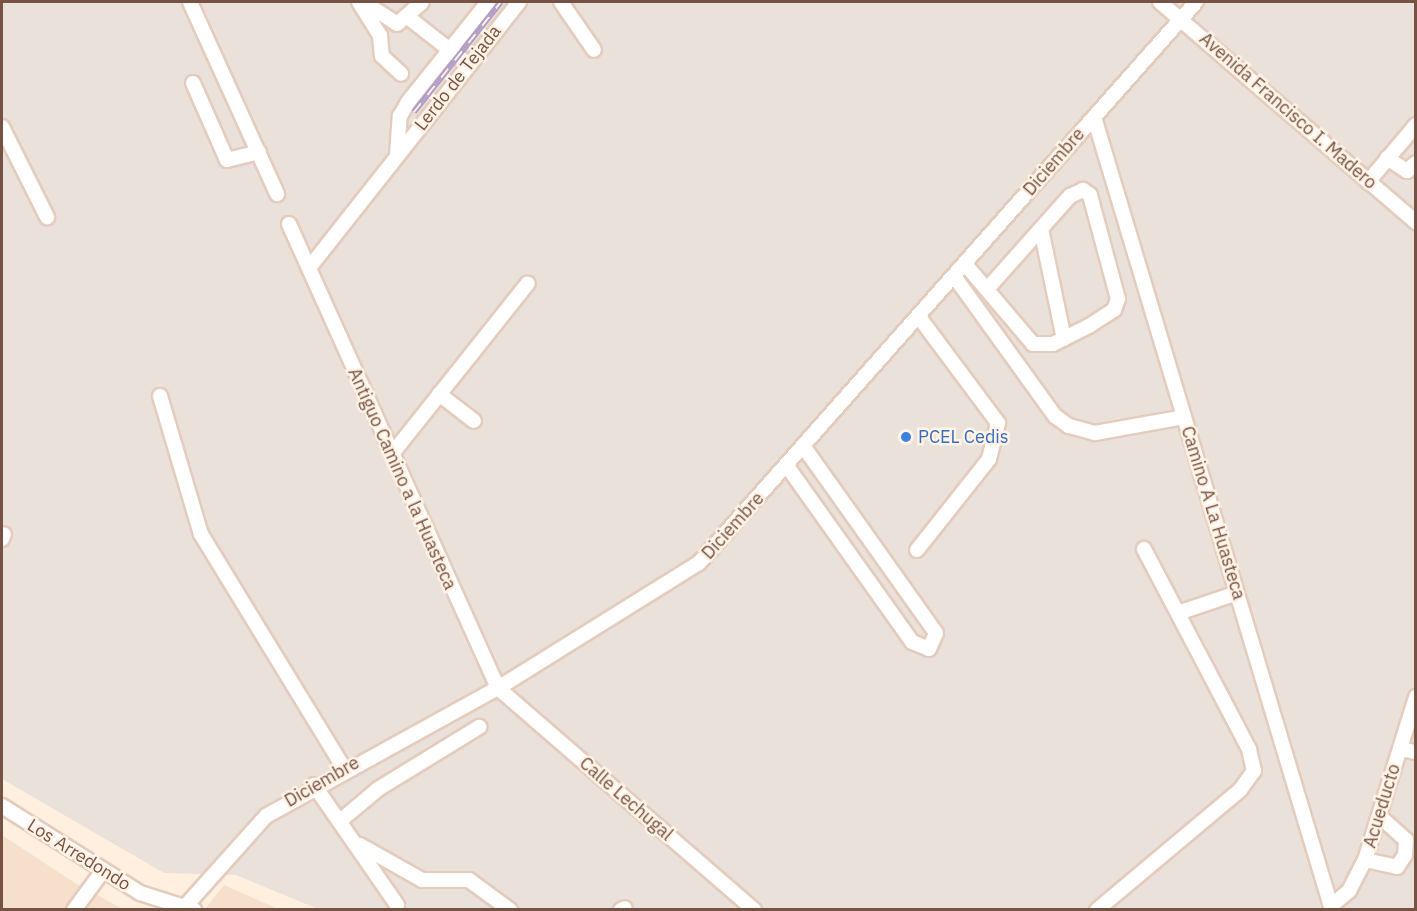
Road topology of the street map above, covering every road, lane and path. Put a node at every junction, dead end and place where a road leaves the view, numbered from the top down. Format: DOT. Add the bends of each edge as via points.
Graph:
graph roads {
  1 [pos="190,2"];
  2 [pos="359,2"];
  3 [pos="364,2"];
  4 [pos="422,2"];
  5 [pos="488,2"];
  6 [pos="519,2"];
  7 [pos="561,2"];
  8 [pos="1160,2"];
  9 [pos="1196,2"];
  10 [pos="409,18"];
  11 [pos="1182,18"];
  12 [pos="390,22"];
  13 [pos="380,35"];
  14 [pos="450,50"];
  15 [pos="594,50"];
  16 [pos="469,65"];
  17 [pos="401,74"];
  18 [pos="193,83"];
  19 [pos="1094,117"];
  20 [pos="1416,125"];
  21 [pos="2,127"];
  22 [pos="259,152"];
  23 [pos="397,155"];
  24 [pos="1387,159"];
  25 [pos="1416,163"];
  26 [pos="1368,182"];
  27 [pos="277,194"];
  28 [pos="47,217"];
  29 [pos="1416,222"];
  30 [pos="289,224"];
  31 [pos="1041,229"];
  32 [pos="965,264"];
  33 [pos="309,268"];
  34 [pos="954,276"];
  35 [pos="528,283"];
  36 [pos="987,289"];
  37 [pos="919,317"];
  38 [pos="1064,339"];
  39 [pos="439,394"];
  40 [pos="160,396"];
  41 [pos="1184,417"];
  42 [pos="474,421"];
  43 [pos="804,447"];
  44 [pos="392,454"];
  45 [pos="788,466"];
  46 [pos="1144,549"];
  47 [pos="917,550"];
  48 [pos="1237,593"];
  49 [pos="1178,613"];
  50 [pos="498,688"];
  51 [pos="1416,696"];
  52 [pos="478,727"];
  53 [pos="1400,748"];
  54 [pos="1416,752"];
  55 [pos="344,768"];
  56 [pos="314,785"];
  57 [pos="2,806"];
  58 [pos="1379,816"];
  59 [pos="340,821"];
  60 [pos="360,845"];
  61 [pos="1365,860"];
  62 [pos="102,872"];
  63 [pos="397,905"];
  64 [pos="187,908"];
  65 [pos="1332,908"];
  66 [pos="74,909"];
  67 [pos="510,909"];
  68 [pos="754,909"];
  69 [pos="1097,909"];
  1 -- 22 [label="street"];
  2 -- 13 [label="street"];
  3 -- 12 [label="street"];
  4 -- 10 [label="street"];
  5 -- 14 [label="street, Lerdo de Tejada"];
  6 -- 16 [label="street, Lerdo de Tejada"];
  7 -- 15 [label="street"];
  8 -- 11 [label="street, Avenida Francisco I. Madero"];
  9 -- 11 [label="street, Diciembre"];
  10 -- 12 [label="street"];
  10 -- 14 [label="street"];
  11 -- 19 [label="street, Diciembre"];
  11 -- 26 [label="street, Avenida Francisco I. Madero"];
  12 -- 13 [label="street"];
  13 -- 17 [label="street" via="382,56"];
  14 -- 16 [label="street"];
  14 -- 23 [label="street, Lerdo de Tejada" via="400,116"];
  16 -- 23 [label="street, Lerdo de Tejada"];
  18 -- 22 [label="street" via="227,160"];
  19 -- 32 [label="street, Diciembre"];
  19 -- 41 [label="street, Camino A La Huasteca"];
  20 -- 24 [label="street"];
  21 -- 28 [label="street"];
  22 -- 27 [label="street"];
  23 -- 33 [label="street, Lerdo de Tejada"];
  24 -- 25 [label="street" via="1407,171"];
  24 -- 26 [label="street"];
  26 -- 29 [label="street, Avenida Francisco I. Madero"];
  30 -- 33 [label="street, Antiguo Camino a la Huasteca"];
  31 -- 36 [label="street"];
  31 -- 38 [label="street"];
  31 -- 38 [label="street" via="1070,196 1083,190 1090,195 1118,299 1108,315"];
  32 -- 34 [label="street, Diciembre"];
  32 -- 36 [label="street"];
  33 -- 44 [label="street, Antiguo Camino a la Huasteca"];
  34 -- 37 [label="street, Diciembre"];
  34 -- 41 [label="street" via="1055,416 1069,426 1095,433"];
  35 -- 39 [label="street"];
  36 -- 38 [label="street" via="1033,344"];
  37 -- 43 [label="street, Diciembre"];
  37 -- 47 [label="street" via="998,423 989,459"];
  39 -- 42 [label="street"];
  39 -- 44 [label="street"];
  40 -- 55 [label="street" via="201,534"];
  41 -- 48 [label="street, Camino A La Huasteca"];
  43 -- 45 [label="street, Diciembre"];
  43 -- 45 [label="street" via="936,633 929,649 912,642"];
  44 -- 50 [label="street, Antiguo Camino a la Huasteca"];
  45 -- 50 [label="street, Diciembre" via="699,563"];
  46 -- 49 [label="street"];
  48 -- 49 [label="street"];
  48 -- 65 [label="street, Camino A La Huasteca"];
  49 -- 69 [label="street" via="1249,749 1254,771 1240,790"];
  50 -- 55 [label="street, Diciembre"];
  50 -- 68 [label="street, Calle Lechugal"];
  51 -- 53 [label="street, Acueducto"];
  52 -- 59 [label="street" via="378,789"];
  53 -- 54 [label="street"];
  53 -- 58 [label="street, Acueducto"];
  55 -- 56 [label="street, Diciembre"];
  56 -- 59 [label="street"];
  56 -- 64 [label="street, Diciembre" via="247,833"];
  57 -- 62 [label="street, Los Arredondo"];
  58 -- 61 [label="street, Acueducto"];
  58 -- 61 [label="street" via="1406,840 1405,855 1397,867"];
  59 -- 60 [label="street"];
  60 -- 63 [label="street"];
  60 -- 67 [label="street" via="422,880 476,883"];
  61 -- 65 [label="street, Acueducto" via="1349,891"];
  62 -- 64 [label="street, Los Arredondo" via="140,893"];
  62 -- 66 [label="street"];
}
